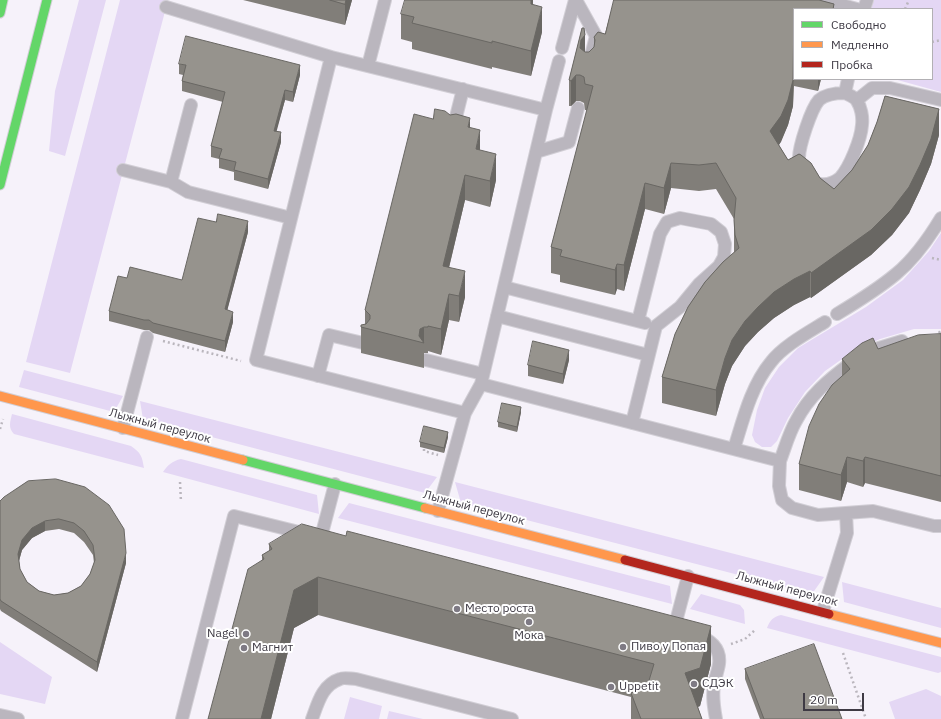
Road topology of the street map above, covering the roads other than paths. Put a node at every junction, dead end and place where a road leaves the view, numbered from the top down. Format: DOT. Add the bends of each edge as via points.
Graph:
graph roads {
  1 [pos="3,0"];
  2 [pos="47,0"];
  3 [pos="385,0"];
  4 [pos="575,0"];
  5 [pos="823,0"];
  6 [pos="166,8"];
  7 [pos="853,8"];
  8 [pos="0,13"];
  9 [pos="562,48"];
  10 [pos="591,56"];
  11 [pos="331,57"];
  12 [pos="559,61"];
  13 [pos="368,66"];
  14 [pos="848,80"];
  15 [pos="463,89"];
  16 [pos="845,93"];
  17 [pos="857,100"];
  18 [pos="941,100"];
  19 [pos="191,106"];
  20 [pos="578,108"];
  21 [pos="546,110"];
  22 [pos="452,134"];
  23 [pos="536,152"];
  24 [pos="123,170"];
  25 [pos="171,182"];
  26 [pos="0,185"];
  27 [pos="291,218"];
  28 [pos="941,218"];
  29 [pos="504,287"];
  30 [pos="837,314"];
  31 [pos="497,316"];
  32 [pos="638,321"];
  33 [pos="825,322"];
  34 [pos="656,326"];
  35 [pos="939,334"];
  36 [pos="147,337"];
  37 [pos="363,343"];
  38 [pos="648,355"];
  39 [pos="863,357"];
  40 [pos="426,360"];
  41 [pos="851,363"];
  42 [pos="318,376"];
  43 [pos="482,379"];
  44 [pos="0,396"];
  45 [pos="465,413"];
  46 [pos="632,423"];
  47 [pos="123,428"];
  48 [pos="734,449"];
  49 [pos="780,461"];
  50 [pos="335,484"];
  51 [pos="438,511"];
  52 [pos="846,513"];
  53 [pos="941,526"];
  54 [pos="688,576"];
  55 [pos="823,612"];
  56 [pos="941,643"];
  57 [pos="0,715"];
  58 [pos="180,715"];
  59 [pos="18,719"];
  60 [pos="312,719"];
  61 [pos="512,719"];
  62 [pos="716,719"];
  1 -- 8 [label="street"];
  2 -- 26 [label="street"];
  3 -- 13 [label="lane"];
  4 -- 9 [label="lane"];
  4 -- 10 [label="lane" via="596,36"];
  5 -- 7 [label="lane"];
  6 -- 11 [label="lane"];
  11 -- 13 [label="lane"];
  11 -- 27 [label="lane"];
  12 -- 21 [label="lane"];
  13 -- 15 [label="lane"];
  14 -- 16 [label="lane"];
  15 -- 21 [label="lane"];
  15 -- 22 [label="lane"];
  16 -- 17 [label="lane"];
  16 -- 17 [label="lane" via="831,94 820,100 813,110 801,145 801,168 809,178 820,185 832,183 840,178 847,168 861,135 863,123 862,111"];
  17 -- 18 [label="lane" via="872,88 890,88"];
  19 -- 25 [label="lane"];
  20 -- 23 [label="lane" via="569,142"];
  21 -- 23 [label="lane"];
  23 -- 29 [label="lane"];
  24 -- 25 [label="lane"];
  25 -- 27 [label="lane" via="188,192"];
  27 -- 42 [label="lane" via="256,360"];
  28 -- 30 [label="lane" via="917,252 897,274"];
  29 -- 31 [label="lane"];
  29 -- 32 [label="lane"];
  31 -- 38 [label="lane"];
  31 -- 43 [label="lane"];
  32 -- 34 [label="lane"];
  32 -- 34 [label="lane" via="660,234 667,222 680,218 711,224 721,232 725,244 724,257 719,266 699,284 680,307"];
  33 -- 48 [label="lane" via="794,341 771,361 757,384"];
  34 -- 38 [label="lane"];
  35 -- 39 [label="lane" via="879,348"];
  36 -- 47 [label="lane"];
  37 -- 42 [label="lane" via="330,335"];
  38 -- 46 [label="lane"];
  40 -- 43 [label="lane"];
  41 -- 49 [label="lane" via="829,379 811,398 796,422"];
  42 -- 45 [label="lane"];
  43 -- 45 [label="lane"];
  43 -- 46 [label="lane"];
  44 -- 47 [label="street, Лыжный переулок"];
  45 -- 51 [label="lane"];
  46 -- 48 [label="lane"];
  47 -- 50 [label="street, Лыжный переулок"];
  48 -- 49 [label="lane"];
  49 -- 52 [label="lane" via="779,486 782,500 792,508 818,515"];
  50 -- 51 [label="street, Лыжный переулок"];
  50 -- 58 [label="lane" via="325,538 234,516"];
  51 -- 54 [label="street, Лыжный переулок"];
  52 -- 53 [label="lane" via="873,511"];
  52 -- 55 [label="lane" via="847,533"];
  54 -- 55 [label="street, Лыжный переулок"];
  54 -- 62 [label="lane" via="670,628 706,638 717,648 719,662 713,704"];
  55 -- 56 [label="street, Лыжный переулок"];
  57 -- 59 [label="lane"];
  60 -- 61 [label="lane" via="321,694 329,685 341,678 356,679"];
}
